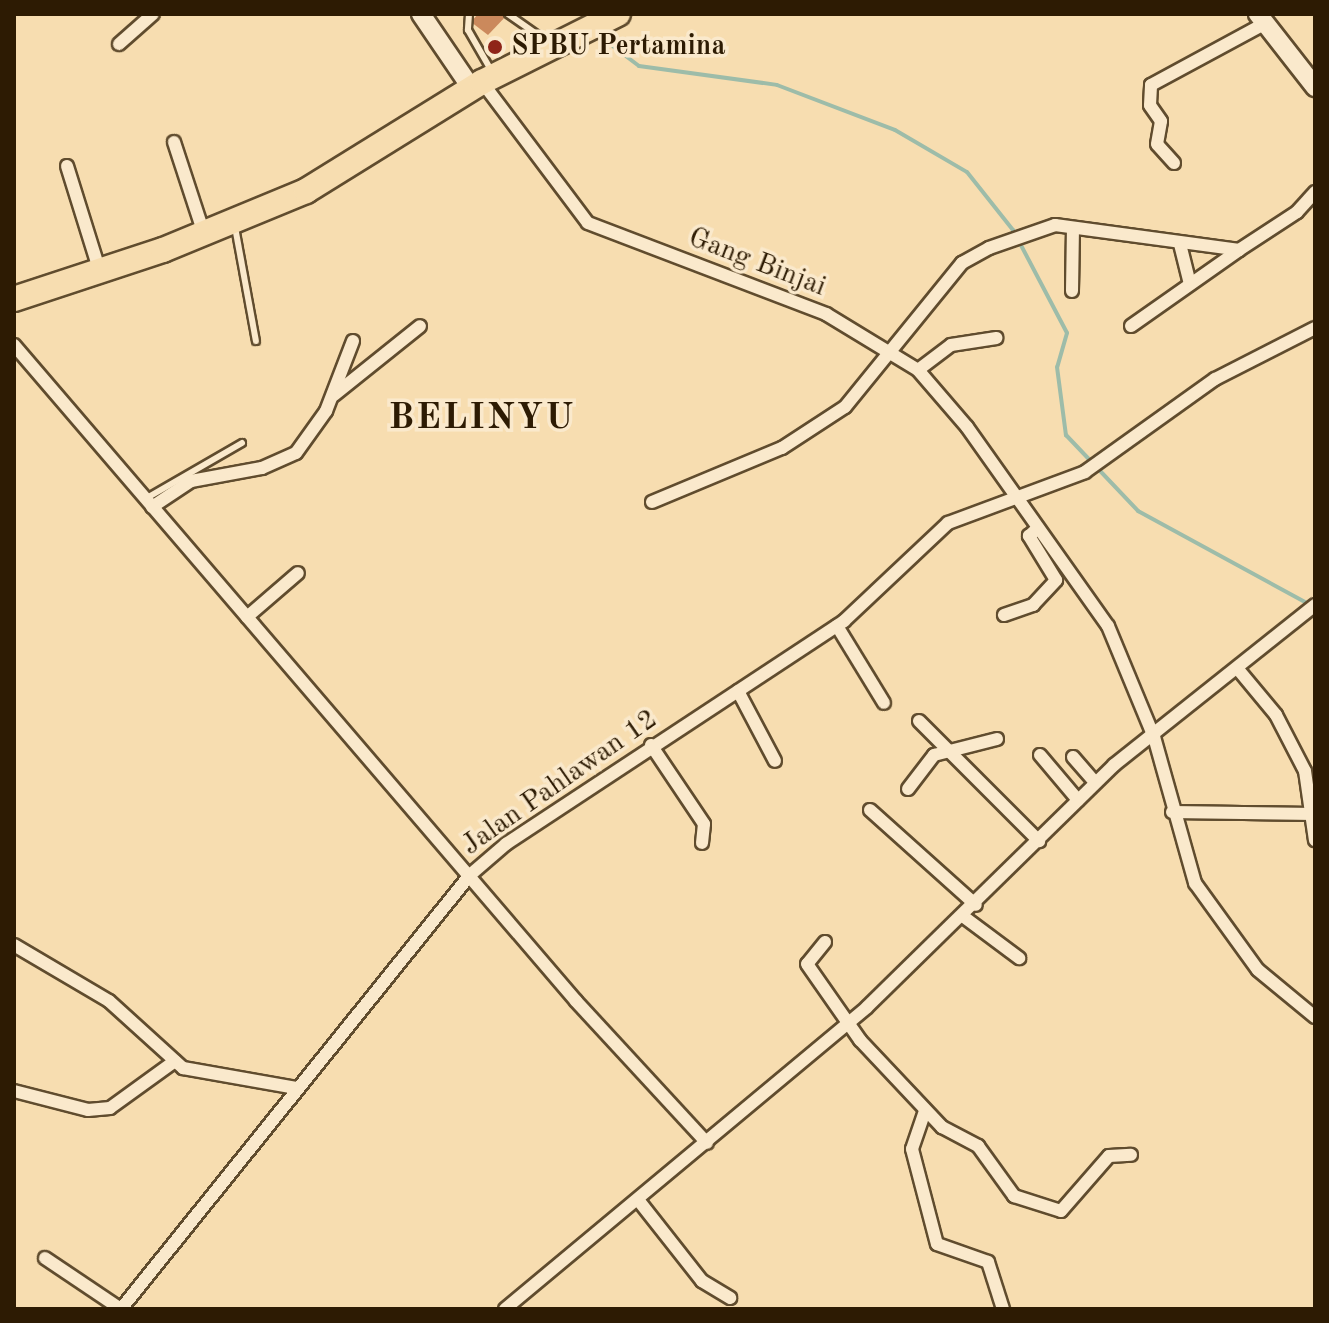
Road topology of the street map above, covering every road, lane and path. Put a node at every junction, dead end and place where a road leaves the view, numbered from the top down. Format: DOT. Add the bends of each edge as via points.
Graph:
graph roads {
  1 [pos="153,14"];
  2 [pos="421,14"];
  3 [pos="469,14"];
  4 [pos="508,14"];
  5 [pos="1261,19"];
  6 [pos="600,23"];
  7 [pos="119,44"];
  8 [pos="553,46"];
  9 [pos="483,83"];
  10 [pos="1315,87"];
  11 [pos="174,142"];
  12 [pos="1174,163"];
  13 [pos="67,166"];
  14 [pos="1315,192"];
  15 [pos="234,224"];
  16 [pos="1073,228"];
  17 [pos="204,234"];
  18 [pos="1180,244"];
  19 [pos="1239,250"];
  20 [pos="99,269"];
  21 [pos="1190,284"];
  22 [pos="1072,291"];
  23 [pos="14,299"];
  24 [pos="420,326"];
  25 [pos="1131,326"];
  26 [pos="1315,328"];
  27 [pos="996,338"];
  28 [pos="256,341"];
  29 [pos="353,341"];
  30 [pos="14,345"];
  31 [pos="887,353"];
  32 [pos="918,370"];
  33 [pos="332,397"];
  34 [pos="242,443"];
  35 [pos="1013,495"];
  36 [pos="652,502"];
  37 [pos="149,503"];
  38 [pos="1038,528"];
  39 [pos="298,573"];
  40 [pos="1310,609"];
  41 [pos="1004,615"];
  42 [pos="247,617"];
  43 [pos="837,626"];
  44 [pos="1237,668"];
  45 [pos="738,691"];
  46 [pos="884,703"];
  47 [pos="919,721"];
  48 [pos="1154,737"];
  49 [pos="997,739"];
  50 [pos="651,745"];
  51 [pos="947,752"];
  52 [pos="1040,755"];
  53 [pos="1073,757"];
  54 [pos="775,761"];
  55 [pos="1095,782"];
  56 [pos="908,789"];
  57 [pos="1078,800"];
  58 [pos="870,810"];
  59 [pos="1172,812"];
  60 [pos="1314,814"];
  61 [pos="1315,840"];
  62 [pos="1039,841"];
  63 [pos="702,843"];
  64 [pos="470,875"];
  65 [pos="976,905"];
  66 [pos="964,917"];
  67 [pos="825,942"];
  68 [pos="14,945"];
  69 [pos="1019,958"];
  70 [pos="1315,1017"];
  71 [pos="848,1022"];
  72 [pos="175,1061"];
  73 [pos="296,1088"];
  74 [pos="14,1091"];
  75 [pos="925,1111"];
  76 [pos="707,1143"];
  77 [pos="1131,1155"];
  78 [pos="639,1201"];
  79 [pos="45,1258"];
  80 [pos="730,1298"];
  81 [pos="121,1309"];
  82 [pos="505,1309"];
  83 [pos="1003,1309"];
  1 -- 7 [label="street"];
  2 -- 9 [label="street"];
  3 -- 9 [label="lane" via="468,30"];
  4 -- 8 [label="lane"];
  5 -- 10 [label="street"];
  5 -- 12 [label="street" via="1151,85 1150,105 1161,121 1157,144"];
  6 -- 8 [label="highway"];
  8 -- 9 [label="highway"];
  9 -- 15 [label="highway" via="306,191"];
  9 -- 31 [label="street, Gang Binjai" via="588,223 826,314"];
  11 -- 17 [label="street"];
  13 -- 20 [label="street"];
  14 -- 19 [label="street" via="1297,212"];
  15 -- 17 [label="highway"];
  15 -- 28 [label="lane"];
  16 -- 18 [label="street"];
  16 -- 22 [label="street"];
  16 -- 31 [label="street" via="1024,232 962,263"];
  17 -- 20 [label="highway"];
  18 -- 19 [label="street"];
  18 -- 21 [label="street"];
  19 -- 21 [label="street"];
  20 -- 23 [label="highway"];
  21 -- 25 [label="street"];
  24 -- 33 [label="street"];
  26 -- 35 [label="street, Jalan Pahlawan 12" via="1215,379 1098,465"];
  27 -- 32 [label="street" via="951,345"];
  29 -- 33 [label="street"];
  30 -- 37 [label="street"];
  31 -- 32 [label="street, Gang Binjai"];
  31 -- 36 [label="street" via="845,407 782,448"];
  32 -- 35 [label="street, Gang Binjai"];
  33 -- 37 [label="street" via="296,453 262,468 191,481"];
  34 -- 37 [label="lane"];
  35 -- 38 [label="street, Gang Binjai"];
  35 -- 43 [label="street, Jalan Pahlawan 12" via="948,523"];
  37 -- 42 [label="street"];
  38 -- 41 [label="street" via="1029,536 1056,580 1033,605"];
  38 -- 48 [label="street, Gang Binjai" via="1108,626"];
  39 -- 42 [label="street"];
  40 -- 44 [label="street"];
  42 -- 64 [label="street"];
  43 -- 45 [label="street, Jalan Pahlawan 12"];
  43 -- 46 [label="street"];
  44 -- 48 [label="street"];
  44 -- 60 [label="street" via="1283,729 1305,771"];
  45 -- 50 [label="street, Jalan Pahlawan 12"];
  45 -- 54 [label="street"];
  47 -- 51 [label="street"];
  48 -- 55 [label="street"];
  48 -- 59 [label="street, Gang Binjai"];
  49 -- 51 [label="street"];
  50 -- 63 [label="street" via="704,824"];
  50 -- 64 [label="street, Jalan Pahlawan 12"];
  51 -- 56 [label="street" via="927,760"];
  51 -- 62 [label="street"];
  52 -- 57 [label="street"];
  53 -- 55 [label="street"];
  55 -- 57 [label="street"];
  57 -- 62 [label="street"];
  58 -- 65 [label="street"];
  59 -- 60 [label="street"];
  59 -- 70 [label="street, Gang Binjai" via="1195,883 1285,999"];
  60 -- 61 [label="street"];
  62 -- 65 [label="street"];
  64 -- 73 [label="street, Jalan Pahlawan 12"];
  64 -- 76 [label="street"];
  65 -- 66 [label="street"];
  66 -- 69 [label="street"];
  66 -- 71 [label="street"];
  67 -- 71 [label="street" via="807,964"];
  68 -- 72 [label="street" via="109,1001"];
  71 -- 75 [label="street"];
  71 -- 76 [label="street"];
  72 -- 73 [label="street" via="206,1076"];
  72 -- 74 [label="street" via="110,1108 88,1110"];
  73 -- 81 [label="street, Jalan Pahlawan 12"];
  75 -- 77 [label="street" via="978,1146 1014,1196 1054,1212 1109,1156"];
  75 -- 83 [label="street" via="912,1149 937,1244 988,1262"];
  76 -- 78 [label="street"];
  78 -- 80 [label="street" via="702,1281"];
  78 -- 82 [label="street"];
  79 -- 81 [label="street"];
}
